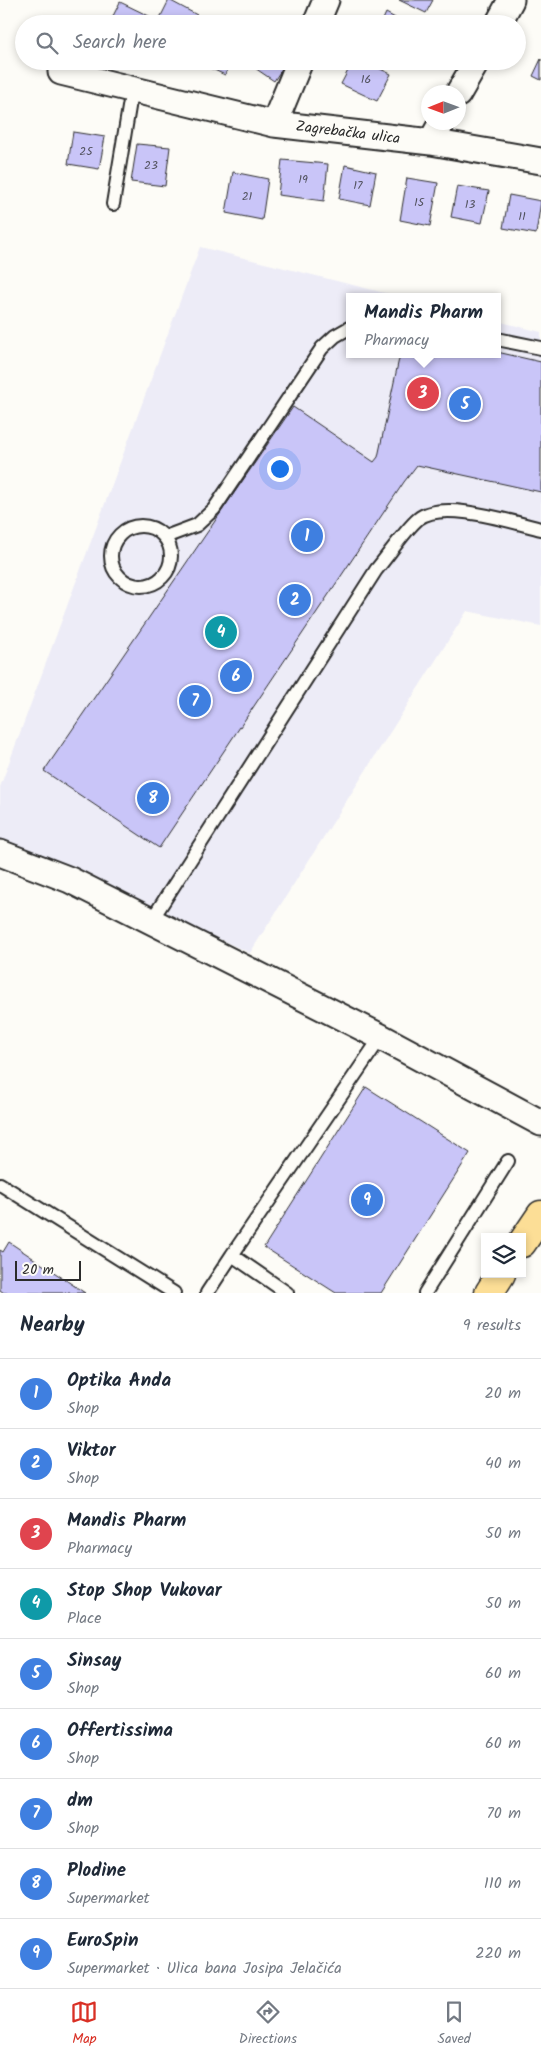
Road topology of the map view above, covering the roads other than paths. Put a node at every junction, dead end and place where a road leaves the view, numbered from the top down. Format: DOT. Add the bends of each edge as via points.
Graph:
graph roads {
  1 [pos="326,0"];
  2 [pos="511,0"];
  3 [pos="320,15"];
  4 [pos="503,15"];
  5 [pos="296,70"];
  6 [pos="472,70"];
  7 [pos="61,72"];
  8 [pos="463,85"];
  9 [pos="132,89"];
  10 [pos="274,124"];
  11 [pos="437,132"];
  12 [pos="541,161"];
  13 [pos="113,204"];
  14 [pos="346,330"];
  15 [pos="501,340"];
  16 [pos="541,348"];
  17 [pos="541,529"];
  18 [pos="164,537"];
  19 [pos="0,853"];
  20 [pos="151,921"];
  21 [pos="381,1036"];
  22 [pos="541,1123"];
  23 [pos="508,1161"];
  24 [pos="0,1184"];
  25 [pos="541,1215"];
  26 [pos="526,1237"];
  27 [pos="232,1256"];
  28 [pos="498,1278"];
  29 [pos="174,1293"];
  30 [pos="207,1293"];
  31 [pos="287,1293"];
  32 [pos="425,1293"];
  33 [pos="489,1293"];
  1 -- 3 [label="street"];
  2 -- 4 [label="street"];
  5 -- 10 [label="street, Zagrebačka ulica"];
  6 -- 8 [label="street"];
  7 -- 9 [label="street, Zagrebačka ulica"];
  9 -- 10 [label="street, Zagrebačka ulica"];
  9 -- 13 [label="lane"];
  10 -- 11 [label="street, Zagrebačka ulica"];
  11 -- 12 [label="street, Zagrebačka ulica"];
  14 -- 18 [label="lane" via="322,348 214,509 197,525"];
  15 -- 16 [label="lane"];
  17 -- 20 [label="lane" via="450,510 433,511 418,519 376,570"];
  18 -- 18 [label="lane" via="157,530 143,526 128,528 114,542 111,552 114,571 129,584 139,587 154,584 166,575 170,566 172,555"];
  19 -- 20 [label="street" via="70,880"];
  20 -- 21 [label="street"];
  21 -- 22 [label="street"];
  21 -- 27 [label="lane"];
  23 -- 32 [label="lane"];
  24 -- 29 [label="lane"];
  25 -- 26 [label="main road"];
  27 -- 30 [label="lane"];
  27 -- 31 [label="lane"];
  28 -- 33 [label="main road"];
}
